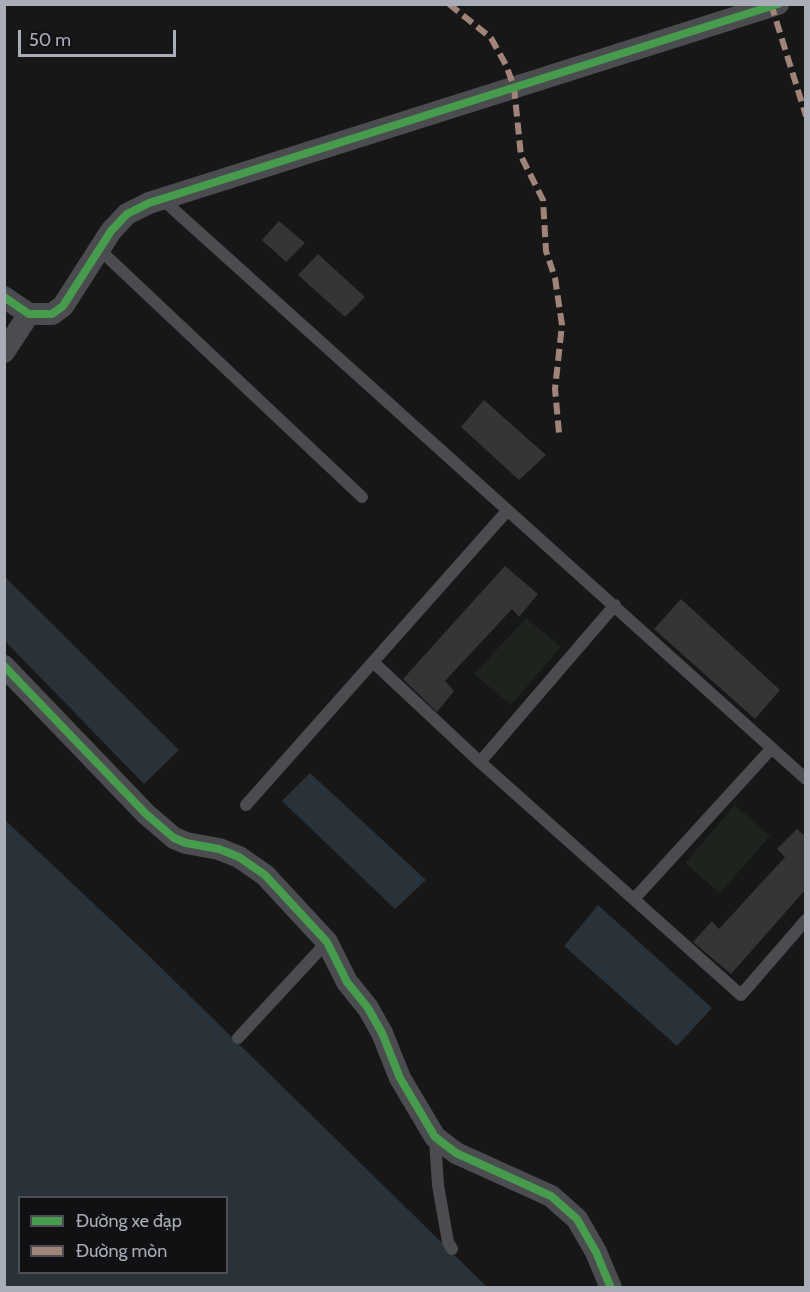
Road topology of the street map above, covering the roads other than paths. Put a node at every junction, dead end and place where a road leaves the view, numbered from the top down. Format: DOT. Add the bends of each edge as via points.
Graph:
graph roads {
  1 [pos="778,4"];
  2 [pos="162,199"];
  3 [pos="101,251"];
  4 [pos="4,297"];
  5 [pos="29,314"];
  6 [pos="4,352"];
  7 [pos="362,497"];
  8 [pos="507,511"];
  9 [pos="615,605"];
  10 [pos="373,662"];
  11 [pos="4,666"];
  12 [pos="772,748"];
  13 [pos="480,762"];
  14 [pos="806,779"];
  15 [pos="246,805"];
  16 [pos="634,899"];
  17 [pos="806,920"];
  18 [pos="327,942"];
  19 [pos="238,1038"];
  20 [pos="435,1137"];
  21 [pos="452,1249"];
  22 [pos="612,1287"];
  1 -- 2 [label="street"];
  2 -- 3 [label="street" via="127,214 111,231"];
  2 -- 8 [label="lane"];
  3 -- 5 [label="street" via="63,306 52,314"];
  3 -- 7 [label="lane"];
  4 -- 5 [label="street"];
  5 -- 6 [label="street"];
  8 -- 9 [label="lane"];
  8 -- 10 [label="lane"];
  9 -- 12 [label="lane"];
  9 -- 13 [label="lane"];
  10 -- 13 [label="lane"];
  10 -- 15 [label="lane"];
  11 -- 18 [label="street" via="174,838 219,849 256,869"];
  12 -- 14 [label="lane"];
  12 -- 16 [label="lane"];
  13 -- 16 [label="lane"];
  16 -- 17 [label="lane" via="741,995"];
  18 -- 19 [label="lane"];
  18 -- 20 [label="street" via="347,982 368,1008 400,1078"];
  20 -- 21 [label="lane" via="438,1185"];
  20 -- 22 [label="street" via="456,1153 551,1196 577,1219"];
}
